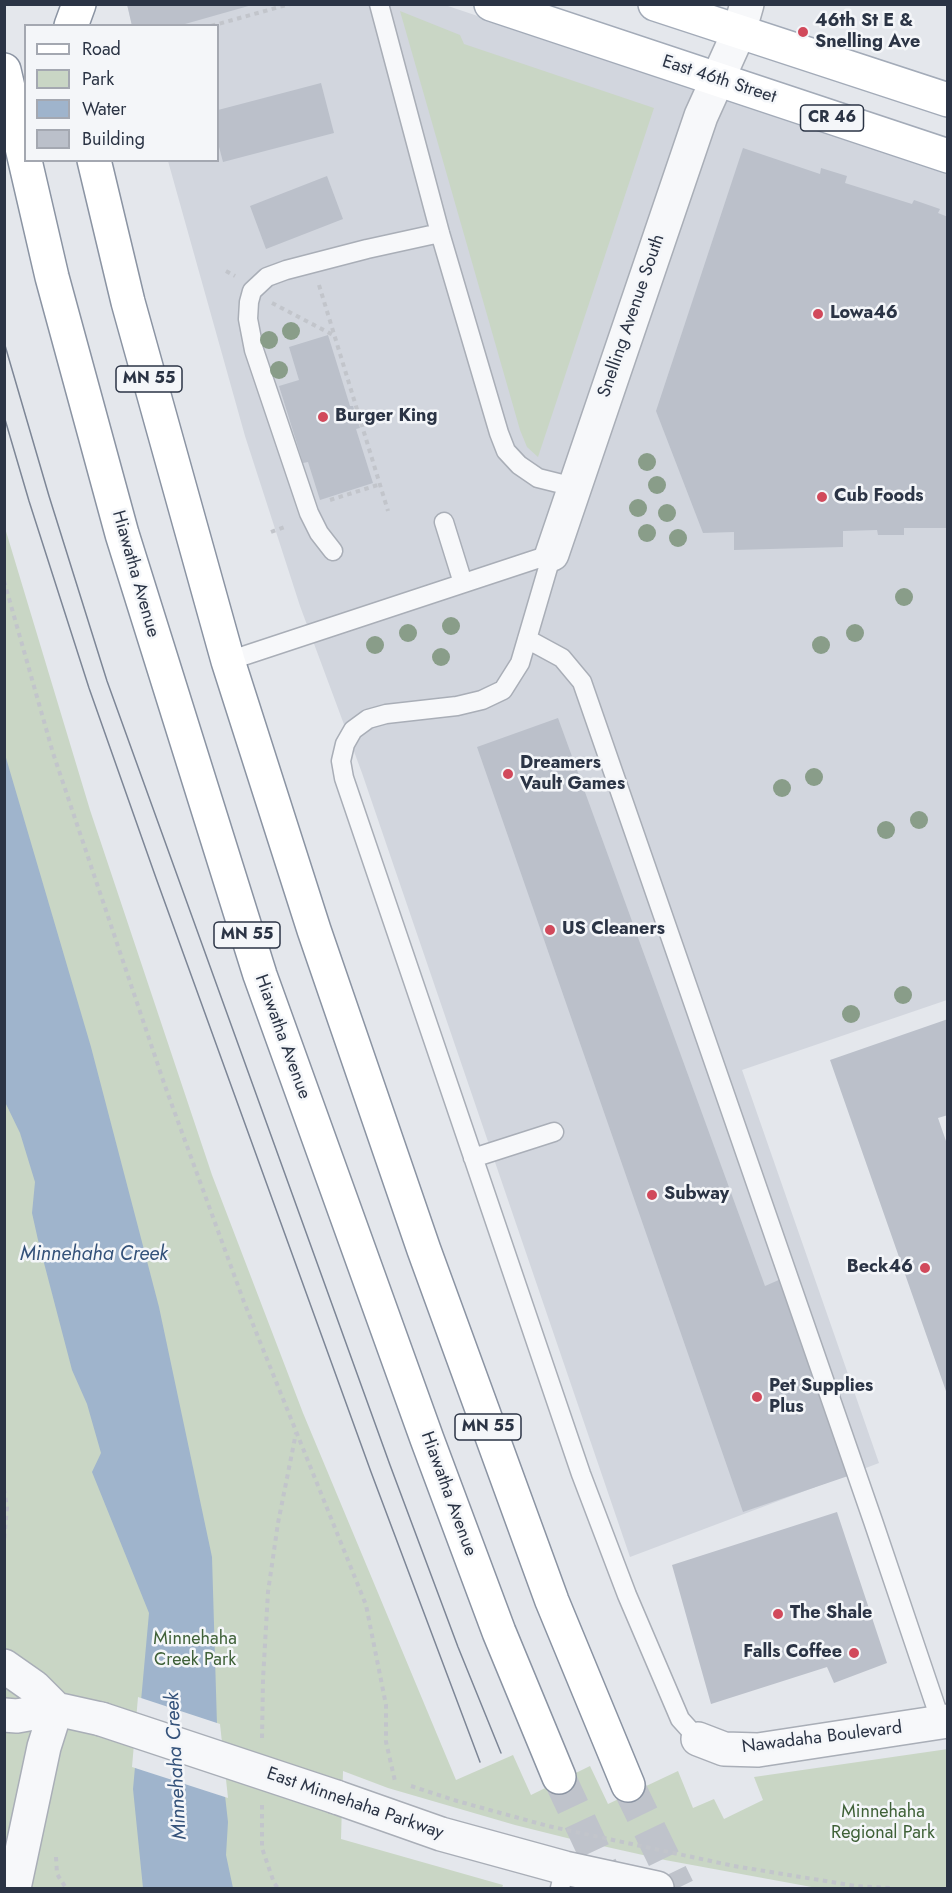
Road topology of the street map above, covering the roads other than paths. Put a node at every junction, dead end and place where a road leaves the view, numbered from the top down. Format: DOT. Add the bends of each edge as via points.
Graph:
graph roads {
  1 [pos="57,4"];
  2 [pos="79,4"];
  3 [pos="379,4"];
  4 [pos="491,4"];
  5 [pos="655,4"];
  6 [pos="743,18"];
  7 [pos="62,24"];
  8 [pos="72,24"];
  9 [pos="4,70"];
  10 [pos="717,80"];
  11 [pos="948,100"];
  12 [pos="24,156"];
  13 [pos="948,156"];
  14 [pos="25,162"];
  15 [pos="94,162"];
  16 [pos="440,233"];
  17 [pos="574,487"];
  18 [pos="444,522"];
  19 [pos="333,551"];
  20 [pos="552,554"];
  21 [pos="463,583"];
  22 [pos="527,639"];
  23 [pos="228,661"];
  24 [pos="554,1132"];
  25 [pos="473,1158"];
  26 [pos="4,1666"];
  27 [pos="56,1709"];
  28 [pos="4,1715"];
  29 [pos="944,1722"];
  30 [pos="698,1739"];
  31 [pos="559,1777"];
  32 [pos="628,1785"];
  33 [pos="562,1878"];
  34 [pos="15,1888"];
  35 [pos="657,1888"];
  1 -- 7 [label="main road"];
  2 -- 8 [label="main road"];
  3 -- 16 [label="lane"];
  4 -- 10 [label="main road, East 46th Street / CR 46"];
  5 -- 6 [label="main road"];
  6 -- 10 [label="street, Snelling Avenue South"];
  6 -- 11 [label="main road"];
  9 -- 12 [label="main road, Hiawatha Avenue / MN 55"];
  10 -- 13 [label="main road, East 46th Street / CR 46"];
  10 -- 17 [label="street, Snelling Avenue South" via="700,116"];
  14 -- 31 [label="main road, Hiawatha Avenue / MN 55" via="52,277 122,534 260,975 427,1439 499,1632"];
  15 -- 23 [label="main road, MN 55" via="134,324"];
  16 -- 17 [label="lane" via="506,451 538,478"];
  16 -- 19 [label="lane" via="286,270 267,277 252,291 248,320 254,350 309,513"];
  17 -- 20 [label="street, Snelling Avenue South"];
  18 -- 21 [label="lane"];
  20 -- 21 [label="lane"];
  20 -- 22 [label="lane"];
  21 -- 23 [label="lane"];
  22 -- 25 [label="lane" via="520,663 503,690 457,706 368,719 353,730 341,761"];
  22 -- 29 [label="lane" via="562,658 582,682"];
  23 -- 32 [label="main road, MN 55" via="314,930 424,1250 552,1601"];
  24 -- 25 [label="lane"];
  25 -- 30 [label="lane" via="623,1585 680,1719"];
  26 -- 27 [label="street"];
  27 -- 28 [label="street, East Minnehaha Parkway"];
  27 -- 33 [label="street, East Minnehaha Parkway, bridge" via="101,1719 336,1797"];
  27 -- 34 [label="street"];
  29 -- 30 [label="street, Nawadaha Boulevard" via="758,1750 724,1749"];
  33 -- 35 [label="street, East Minnehaha Parkway"];
}
